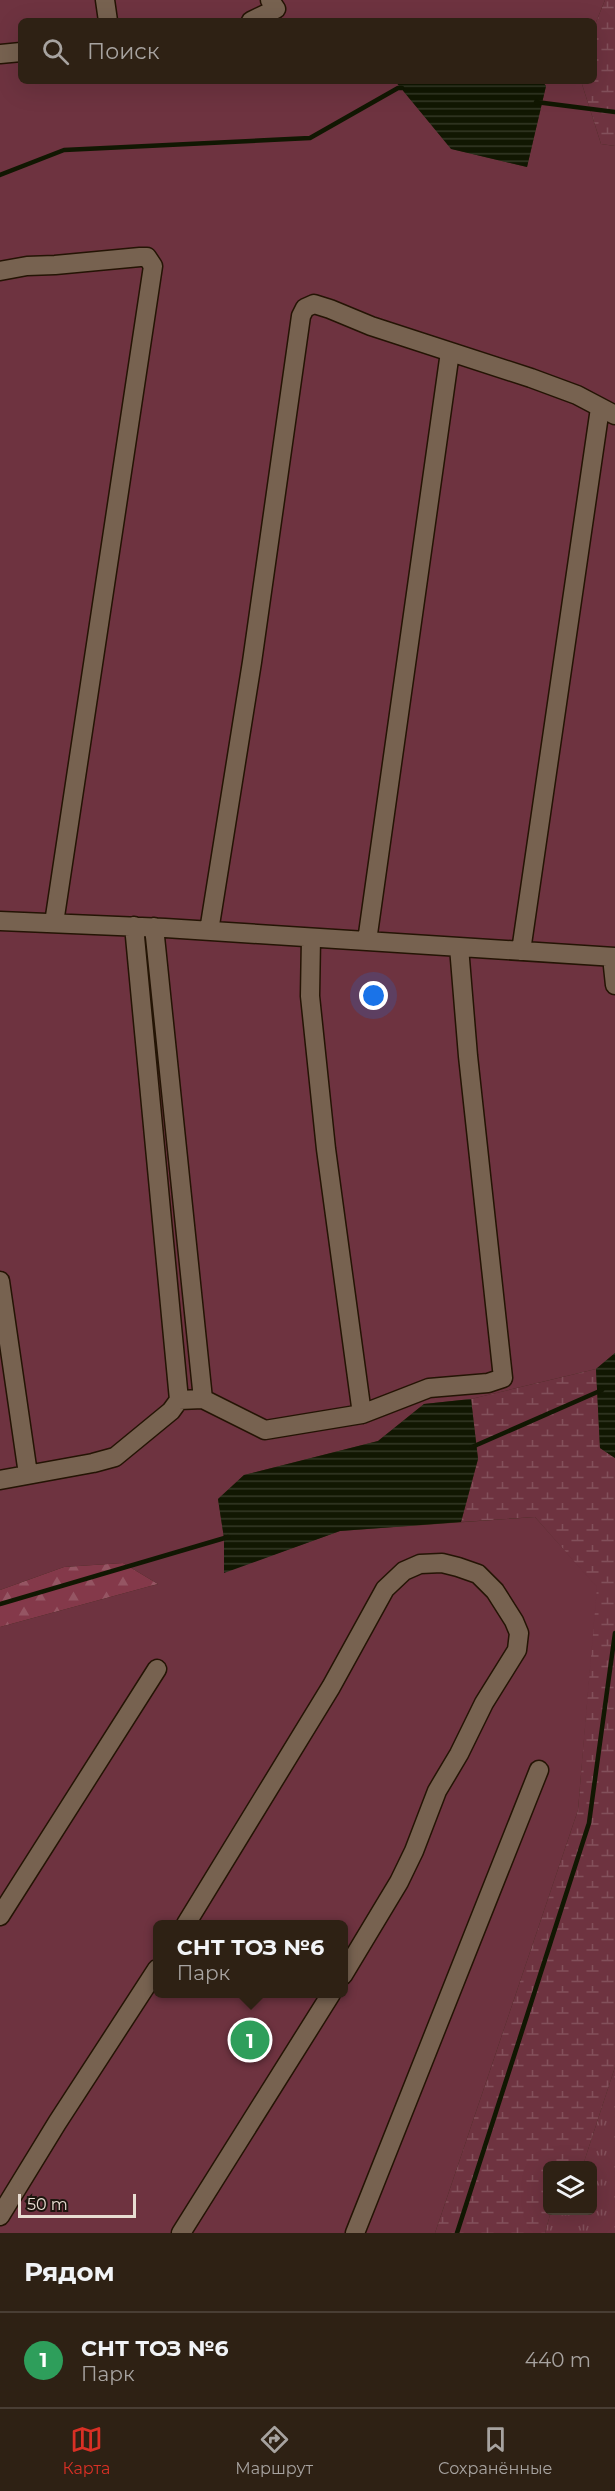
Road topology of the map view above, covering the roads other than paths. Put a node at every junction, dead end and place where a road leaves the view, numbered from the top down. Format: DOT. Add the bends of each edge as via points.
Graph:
graph roads {
  1 [pos="105,0"];
  2 [pos="270,0"];
  3 [pos="108,18"];
  4 [pos="257,18"];
  5 [pos="18,52"];
  6 [pos="0,54"];
  7 [pos="0,271"];
  8 [pos="450,352"];
  9 [pos="608,411"];
  10 [pos="0,921"];
  11 [pos="54,923"];
  12 [pos="134,926"];
  13 [pos="154,927"];
  14 [pos="210,931"];
  15 [pos="310,938"];
  16 [pos="367,941"];
  17 [pos="459,947"];
  18 [pos="521,951"];
  19 [pos="614,957"];
  20 [pos="615,985"];
  21 [pos="0,1281"];
  22 [pos="203,1399"];
  23 [pos="179,1400"];
  24 [pos="362,1414"];
  25 [pos="28,1474"];
  26 [pos="0,1480"];
  27 [pos="157,1669"];
  28 [pos="539,1770"];
  29 [pos="0,1916"];
  30 [pos="188,1920"];
  31 [pos="348,1967"];
  32 [pos="153,1975"];
  33 [pos="329,1998"];
  34 [pos="0,2216"];
  35 [pos="181,2233"];
  36 [pos="355,2233"];
  1 -- 3 [label="street"];
  2 -- 4 [label="street" via="276,9"];
  5 -- 6 [label="street"];
  7 -- 11 [label="street" via="140,257 147,257 153,266"];
  8 -- 9 [label="street" via="577,395"];
  8 -- 14 [label="street" via="314,304 300,316"];
  8 -- 16 [label="street"];
  9 -- 18 [label="street"];
  10 -- 11 [label="street"];
  11 -- 12 [label="street"];
  12 -- 13 [label="street"];
  12 -- 23 [label="street"];
  13 -- 14 [label="street"];
  13 -- 22 [label="street"];
  14 -- 15 [label="street"];
  15 -- 16 [label="street"];
  15 -- 24 [label="street" via="310,996 325,1138"];
  16 -- 17 [label="street"];
  17 -- 18 [label="street"];
  17 -- 24 [label="street" via="504,1378 429,1388"];
  18 -- 19 [label="street"];
  19 -- 20 [label="street"];
  21 -- 25 [label="street"];
  22 -- 23 [label="street"];
  22 -- 24 [label="street" via="265,1431"];
  23 -- 25 [label="street" via="115,1457"];
  25 -- 26 [label="street"];
  27 -- 29 [label="street"];
  28 -- 36 [label="street"];
  30 -- 31 [label="street" via="331,1687 385,1589 404,1570 420,1564 458,1567 478,1574 495,1591 519,1633 517,1650 437,1791 399,1882"];
  32 -- 34 [label="street"];
  33 -- 35 [label="street"];
}
